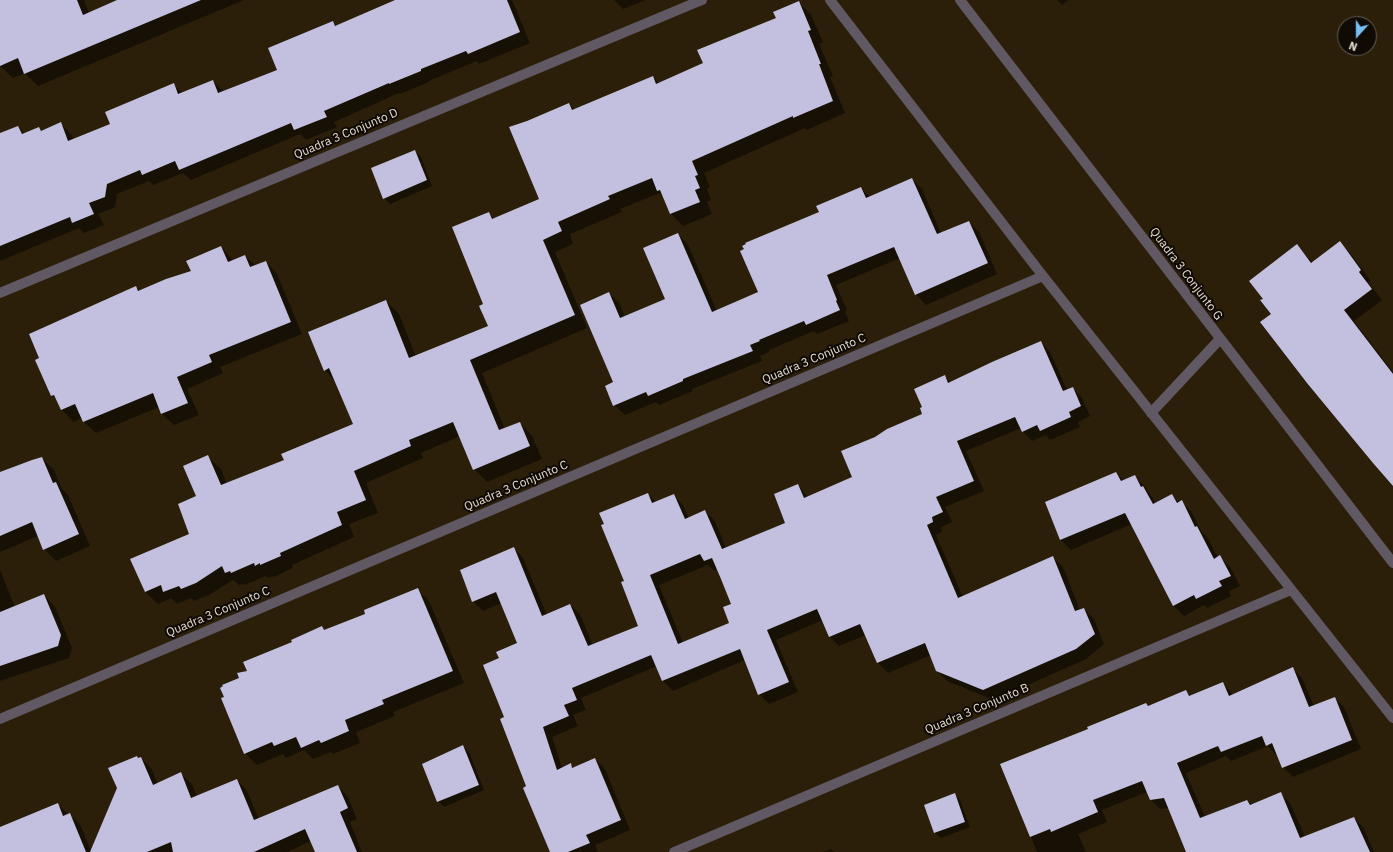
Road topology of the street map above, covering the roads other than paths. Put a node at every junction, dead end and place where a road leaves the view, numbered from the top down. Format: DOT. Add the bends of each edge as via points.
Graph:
graph roads {
  1 [pos="702,0"];
  2 [pos="830,0"];
  3 [pos="960,0"];
  4 [pos="1043,276"];
  5 [pos="0,293"];
  6 [pos="1220,340"];
  7 [pos="1151,413"];
  8 [pos="1393,563"];
  9 [pos="1291,590"];
  10 [pos="1393,718"];
  11 [pos="0,719"];
  12 [pos="674,852"];
  1 -- 5 [label="street, Quadra 3 Conjunto D"];
  2 -- 4 [label="street"];
  3 -- 6 [label="street, Quadra 3 Conjunto G"];
  4 -- 7 [label="street"];
  4 -- 11 [label="street, Quadra 3 Conjunto C"];
  6 -- 7 [label="street"];
  6 -- 8 [label="street, Quadra 3 Conjunto G"];
  7 -- 9 [label="street"];
  9 -- 10 [label="street"];
  9 -- 12 [label="street, Quadra 3 Conjunto B"];
}
